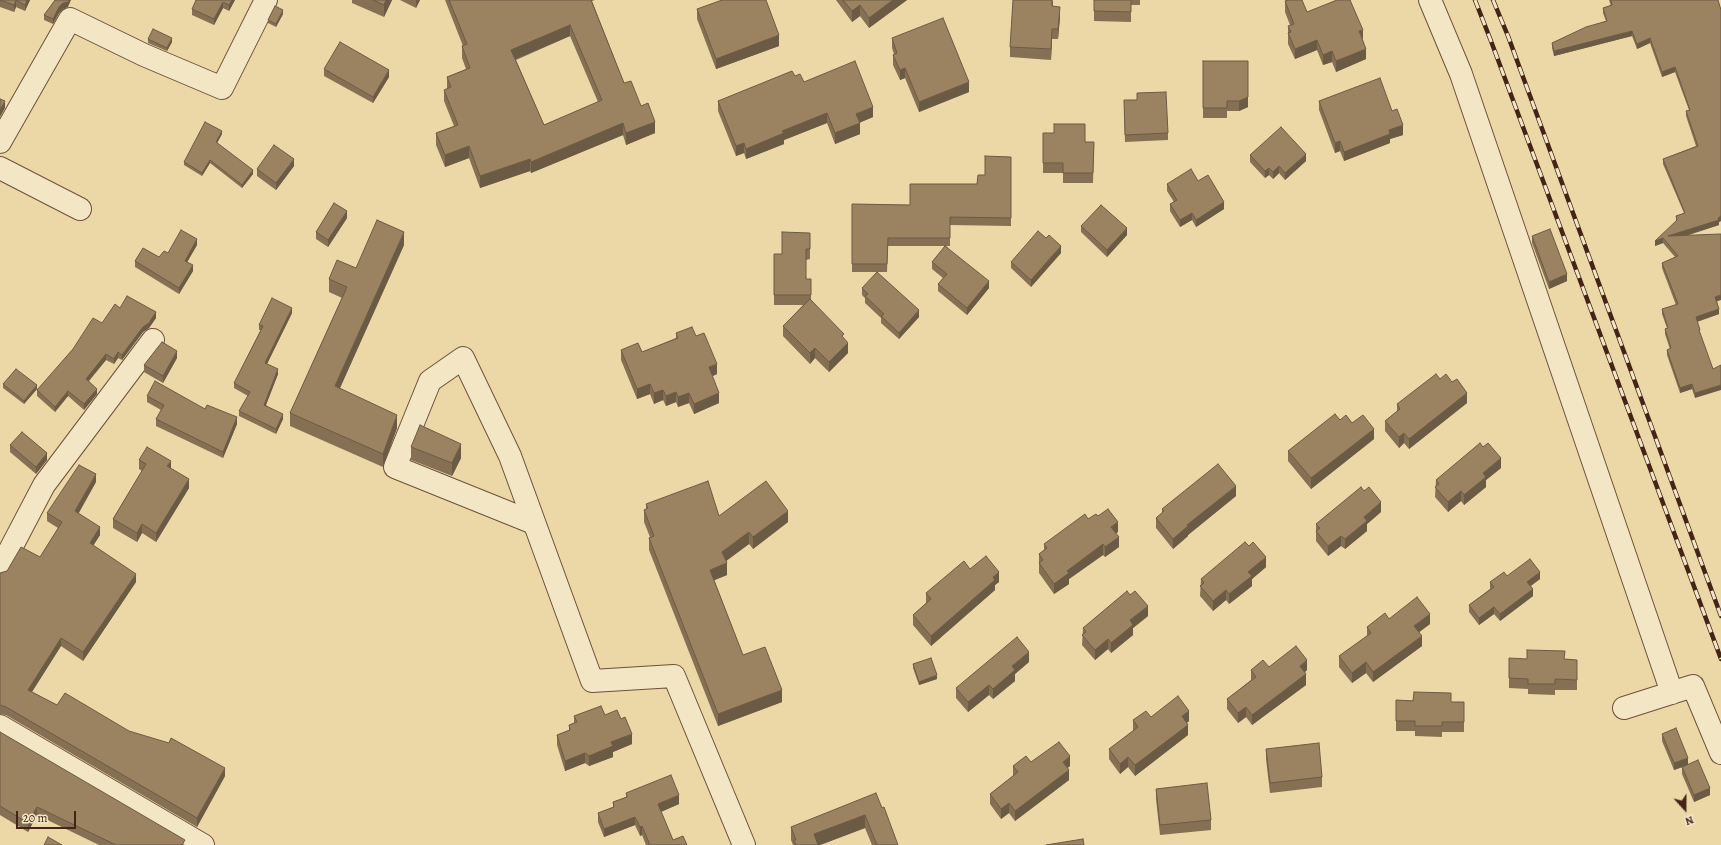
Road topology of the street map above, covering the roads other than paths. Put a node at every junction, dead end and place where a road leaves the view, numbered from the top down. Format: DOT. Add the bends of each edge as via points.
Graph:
graph roads {
  1 [pos="266,0"];
  2 [pos="1430,0"];
  3 [pos="0,142"];
  4 [pos="0,168"];
  5 [pos="80,209"];
  6 [pos="153,340"];
  7 [pos="534,523"];
  8 [pos="0,569"];
  9 [pos="1672,693"];
  10 [pos="1624,708"];
  11 [pos="0,726"];
  12 [pos="1721,753"];
  13 [pos="203,845"];
  14 [pos="744,845"];
  1 -- 3 [label="street" via="222,88 70,19"];
  2 -- 9 [label="street" via="1461,74"];
  4 -- 5 [label="street"];
  6 -- 8 [label="street" via="44,485"];
  7 -- 7 [label="street" via="510,456 463,358 430,381 395,467"];
  7 -- 14 [label="street" via="592,681 674,676"];
  9 -- 10 [label="street"];
  9 -- 12 [label="street" via="1693,686"];
  11 -- 13 [label="street"];
}
